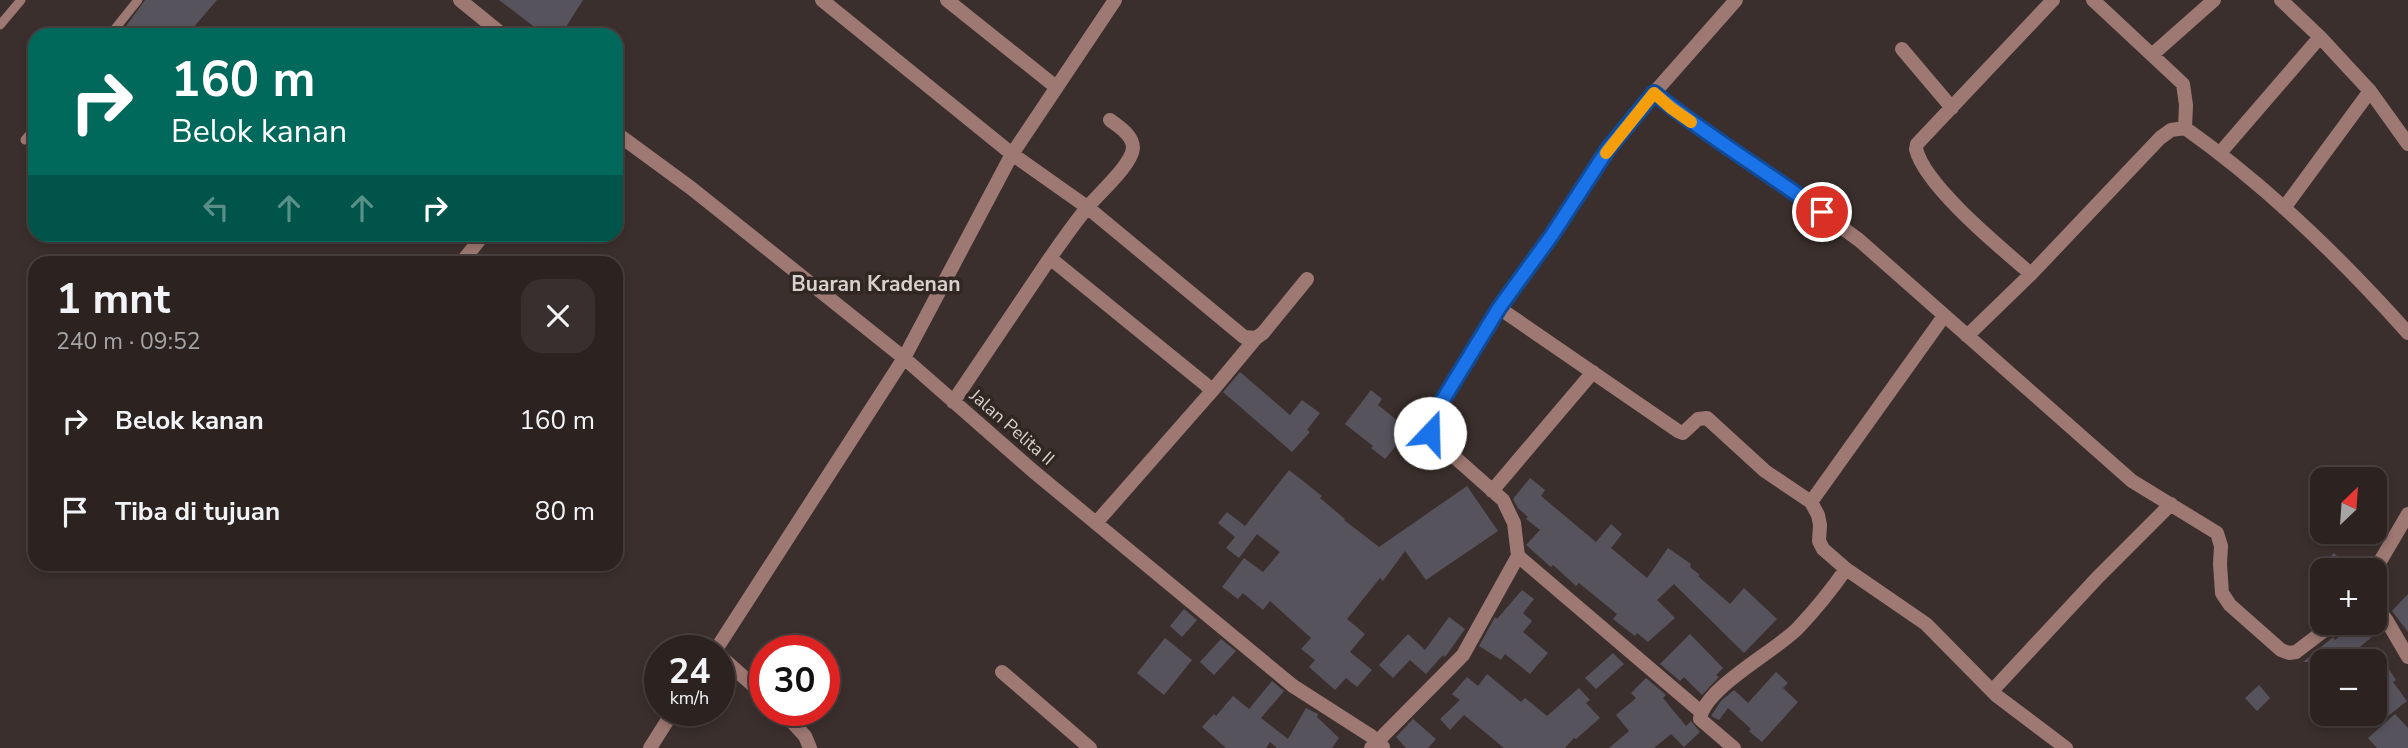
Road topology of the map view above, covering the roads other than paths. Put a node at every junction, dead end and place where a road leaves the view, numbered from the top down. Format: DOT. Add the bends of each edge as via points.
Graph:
graph roads {
  1 [pos="21,0"];
  2 [pos="138,0"];
  3 [pos="460,0"];
  4 [pos="822,0"];
  5 [pos="947,0"];
  6 [pos="1115,0"];
  7 [pos="1736,0"];
  8 [pos="2053,0"];
  9 [pos="2093,0"];
  10 [pos="2214,0"];
  11 [pos="2281,0"];
  12 [pos="0,25"];
  13 [pos="116,28"];
  14 [pos="494,28"];
  15 [pos="2320,37"];
  16 [pos="1902,49"];
  17 [pos="2153,54"];
  18 [pos="1056,87"];
  19 [pos="2370,91"];
  20 [pos="1654,93"];
  21 [pos="1952,108"];
  22 [pos="1110,120"];
  23 [pos="2185,128"];
  24 [pos="28,137"];
  25 [pos="623,138"];
  26 [pos="26,140"];
  27 [pos="2408,144"];
  28 [pos="1012,153"];
  29 [pos="2220,153"];
  30 [pos="1087,207"];
  31 [pos="2284,208"];
  32 [pos="478,242"];
  33 [pos="467,256"];
  34 [pos="1050,258"];
  35 [pos="2031,274"];
  36 [pos="1307,279"];
  37 [pos="1499,308"];
  38 [pos="1944,316"];
  39 [pos="2408,332"];
  40 [pos="1967,336"];
  41 [pos="1256,338"];
  42 [pos="904,358"];
  43 [pos="1592,372"];
  44 [pos="1212,391"];
  45 [pos="953,402"];
  46 [pos="1492,491"];
  47 [pos="1811,502"];
  48 [pos="2171,504"];
  49 [pos="2408,514"];
  50 [pos="1096,523"];
  51 [pos="1518,556"];
  52 [pos="2382,558"];
  53 [pos="1846,569"];
  54 [pos="2387,621"];
  55 [pos="725,635"];
  56 [pos="2318,635"];
  57 [pos="2408,657"];
  58 [pos="735,669"];
  59 [pos="1002,672"];
  60 [pos="749,682"];
  61 [pos="1992,691"];
  62 [pos="1701,712"];
  63 [pos="664,726"];
  64 [pos="795,726"];
  65 [pos="1377,746"];
  66 [pos="650,748"];
  67 [pos="810,748"];
  68 [pos="1090,748"];
  69 [pos="1734,748"];
  70 [pos="2066,748"];
  1 -- 12 [label="lane"];
  2 -- 13 [label="lane"];
  3 -- 14 [label="street"];
  4 -- 28 [label="street"];
  5 -- 18 [label="street"];
  6 -- 18 [label="street"];
  7 -- 20 [label="street"];
  8 -- 21 [label="street"];
  9 -- 17 [label="street"];
  10 -- 17 [label="street"];
  11 -- 15 [label="street"];
  15 -- 19 [label="street"];
  15 -- 29 [label="street"];
  16 -- 21 [label="street"];
  17 -- 23 [label="street" via="2183,84"];
  18 -- 28 [label="street"];
  19 -- 27 [label="street"];
  19 -- 31 [label="street"];
  20 -- 37 [label="street" via="1608,149"];
  20 -- 38 [label="street" via="1859,240"];
  21 -- 35 [label="street" via="1917,144 1917,154 1967,217"];
  22 -- 30 [label="street" via="1128,134 1132,152"];
  23 -- 29 [label="street"];
  23 -- 35 [label="street" via="2160,138"];
  24 -- 26 [label="lane"];
  25 -- 42 [label="street, Jalan Pelita II"];
  28 -- 30 [label="street"];
  28 -- 42 [label="street"];
  29 -- 31 [label="street"];
  30 -- 34 [label="street"];
  30 -- 41 [label="street" via="1236,331"];
  31 -- 39 [label="street"];
  32 -- 33 [label="street"];
  34 -- 44 [label="street"];
  34 -- 45 [label="street"];
  35 -- 40 [label="street"];
  36 -- 41 [label="street"];
  37 -- 43 [label="street"];
  37 -- 46 [label="street" via="1430,422 1432,437"];
  38 -- 40 [label="street"];
  38 -- 47 [label="street"];
  40 -- 48 [label="street" via="2132,481"];
  41 -- 44 [label="street"];
  42 -- 45 [label="street, Jalan Pelita II"];
  42 -- 55 [label="street"];
  43 -- 46 [label="street"];
  43 -- 47 [label="street" via="1678,431 1683,433 1698,419 1707,418 1765,471"];
  44 -- 50 [label="street"];
  45 -- 50 [label="street, Jalan Pelita II"];
  46 -- 51 [label="street" via="1503,500 1514,523"];
  47 -- 53 [label="street" via="1820,525 1819,541"];
  48 -- 56 [label="street" via="2217,533 2222,593 2230,606 2289,653"];
  48 -- 61 [label="street"];
  49 -- 52 [label="street"];
  50 -- 65 [label="street, Jalan Pelita II" via="1293,686"];
  51 -- 62 [label="street"];
  51 -- 65 [label="street" via="1463,655"];
  53 -- 61 [label="street" via="1926,624"];
  53 -- 62 [label="street" via="1797,629 1732,678"];
  54 -- 57 [label="street"];
  58 -- 60 [label="street"];
  59 -- 68 [label="street"];
  61 -- 70 [label="street"];
  62 -- 69 [label="street" via="1700,719"];
  63 -- 66 [label="street"];
  64 -- 67 [label="street"];
}
